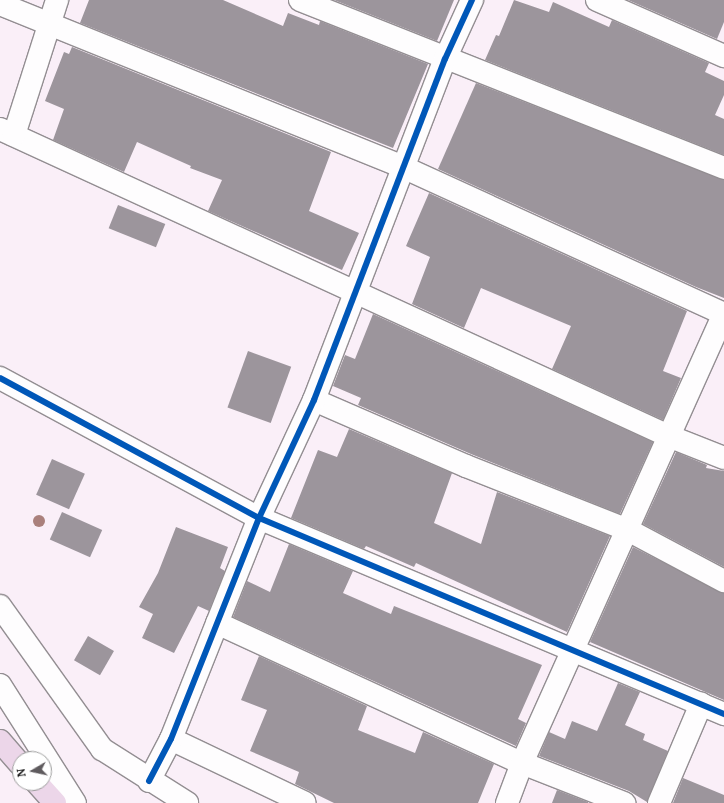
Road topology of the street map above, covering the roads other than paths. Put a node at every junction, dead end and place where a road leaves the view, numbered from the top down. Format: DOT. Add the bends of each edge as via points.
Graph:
graph roads {
  1 [pos="58,0"];
  2 [pos="300,0"];
  3 [pos="472,0"];
  4 [pos="598,0"];
  5 [pos="0,4"];
  6 [pos="50,25"];
  7 [pos="724,56"];
  8 [pos="446,59"];
  9 [pos="7,132"];
  10 [pos="405,168"];
  11 [pos="724,168"];
  12 [pos="358,292"];
  13 [pos="724,314"];
  14 [pos="0,378"];
  15 [pos="314,400"];
  16 [pos="671,437"];
  17 [pos="724,458"];
  18 [pos="259,518"];
  19 [pos="628,530"];
  20 [pos="724,581"];
  21 [pos="0,606"];
  22 [pos="217,623"];
  23 [pos="573,651"];
  24 [pos="0,685"];
  25 [pos="701,704"];
  26 [pos="724,714"];
  27 [pos="172,739"];
  28 [pos="0,741"];
  29 [pos="12,755"];
  30 [pos="522,763"];
  31 [pos="149,781"];
  32 [pos="44,791"];
  33 [pos="55,803"];
  34 [pos="75,803"];
  35 [pos="187,803"];
  36 [pos="305,803"];
  37 [pos="507,803"];
  38 [pos="624,803"];
  39 [pos="659,803"];
  1 -- 6 [label="street"];
  2 -- 8 [label="street"];
  3 -- 8 [label="street"];
  4 -- 7 [label="street"];
  5 -- 6 [label="street"];
  6 -- 9 [label="street"];
  6 -- 10 [label="street"];
  8 -- 10 [label="street"];
  8 -- 11 [label="street"];
  9 -- 12 [label="street"];
  10 -- 12 [label="street"];
  10 -- 13 [label="street"];
  12 -- 15 [label="street"];
  12 -- 16 [label="street"];
  13 -- 16 [label="street"];
  14 -- 18 [label="street"];
  15 -- 18 [label="street"];
  15 -- 19 [label="street" via="466,466"];
  16 -- 17 [label="street"];
  16 -- 19 [label="street"];
  18 -- 22 [label="street"];
  18 -- 23 [label="street"];
  19 -- 20 [label="street"];
  19 -- 23 [label="street"];
  21 -- 31 [label="street" via="102,749"];
  22 -- 27 [label="street"];
  22 -- 30 [label="street"];
  23 -- 25 [label="street"];
  23 -- 30 [label="street"];
  24 -- 34 [label="street"];
  25 -- 26 [label="street"];
  25 -- 39 [label="street"];
  27 -- 31 [label="street"];
  27 -- 36 [label="street"];
  28 -- 29 [label="main road"];
  30 -- 37 [label="street"];
  30 -- 38 [label="street"];
  31 -- 35 [label="street"];
  32 -- 33 [label="main road"];
}
